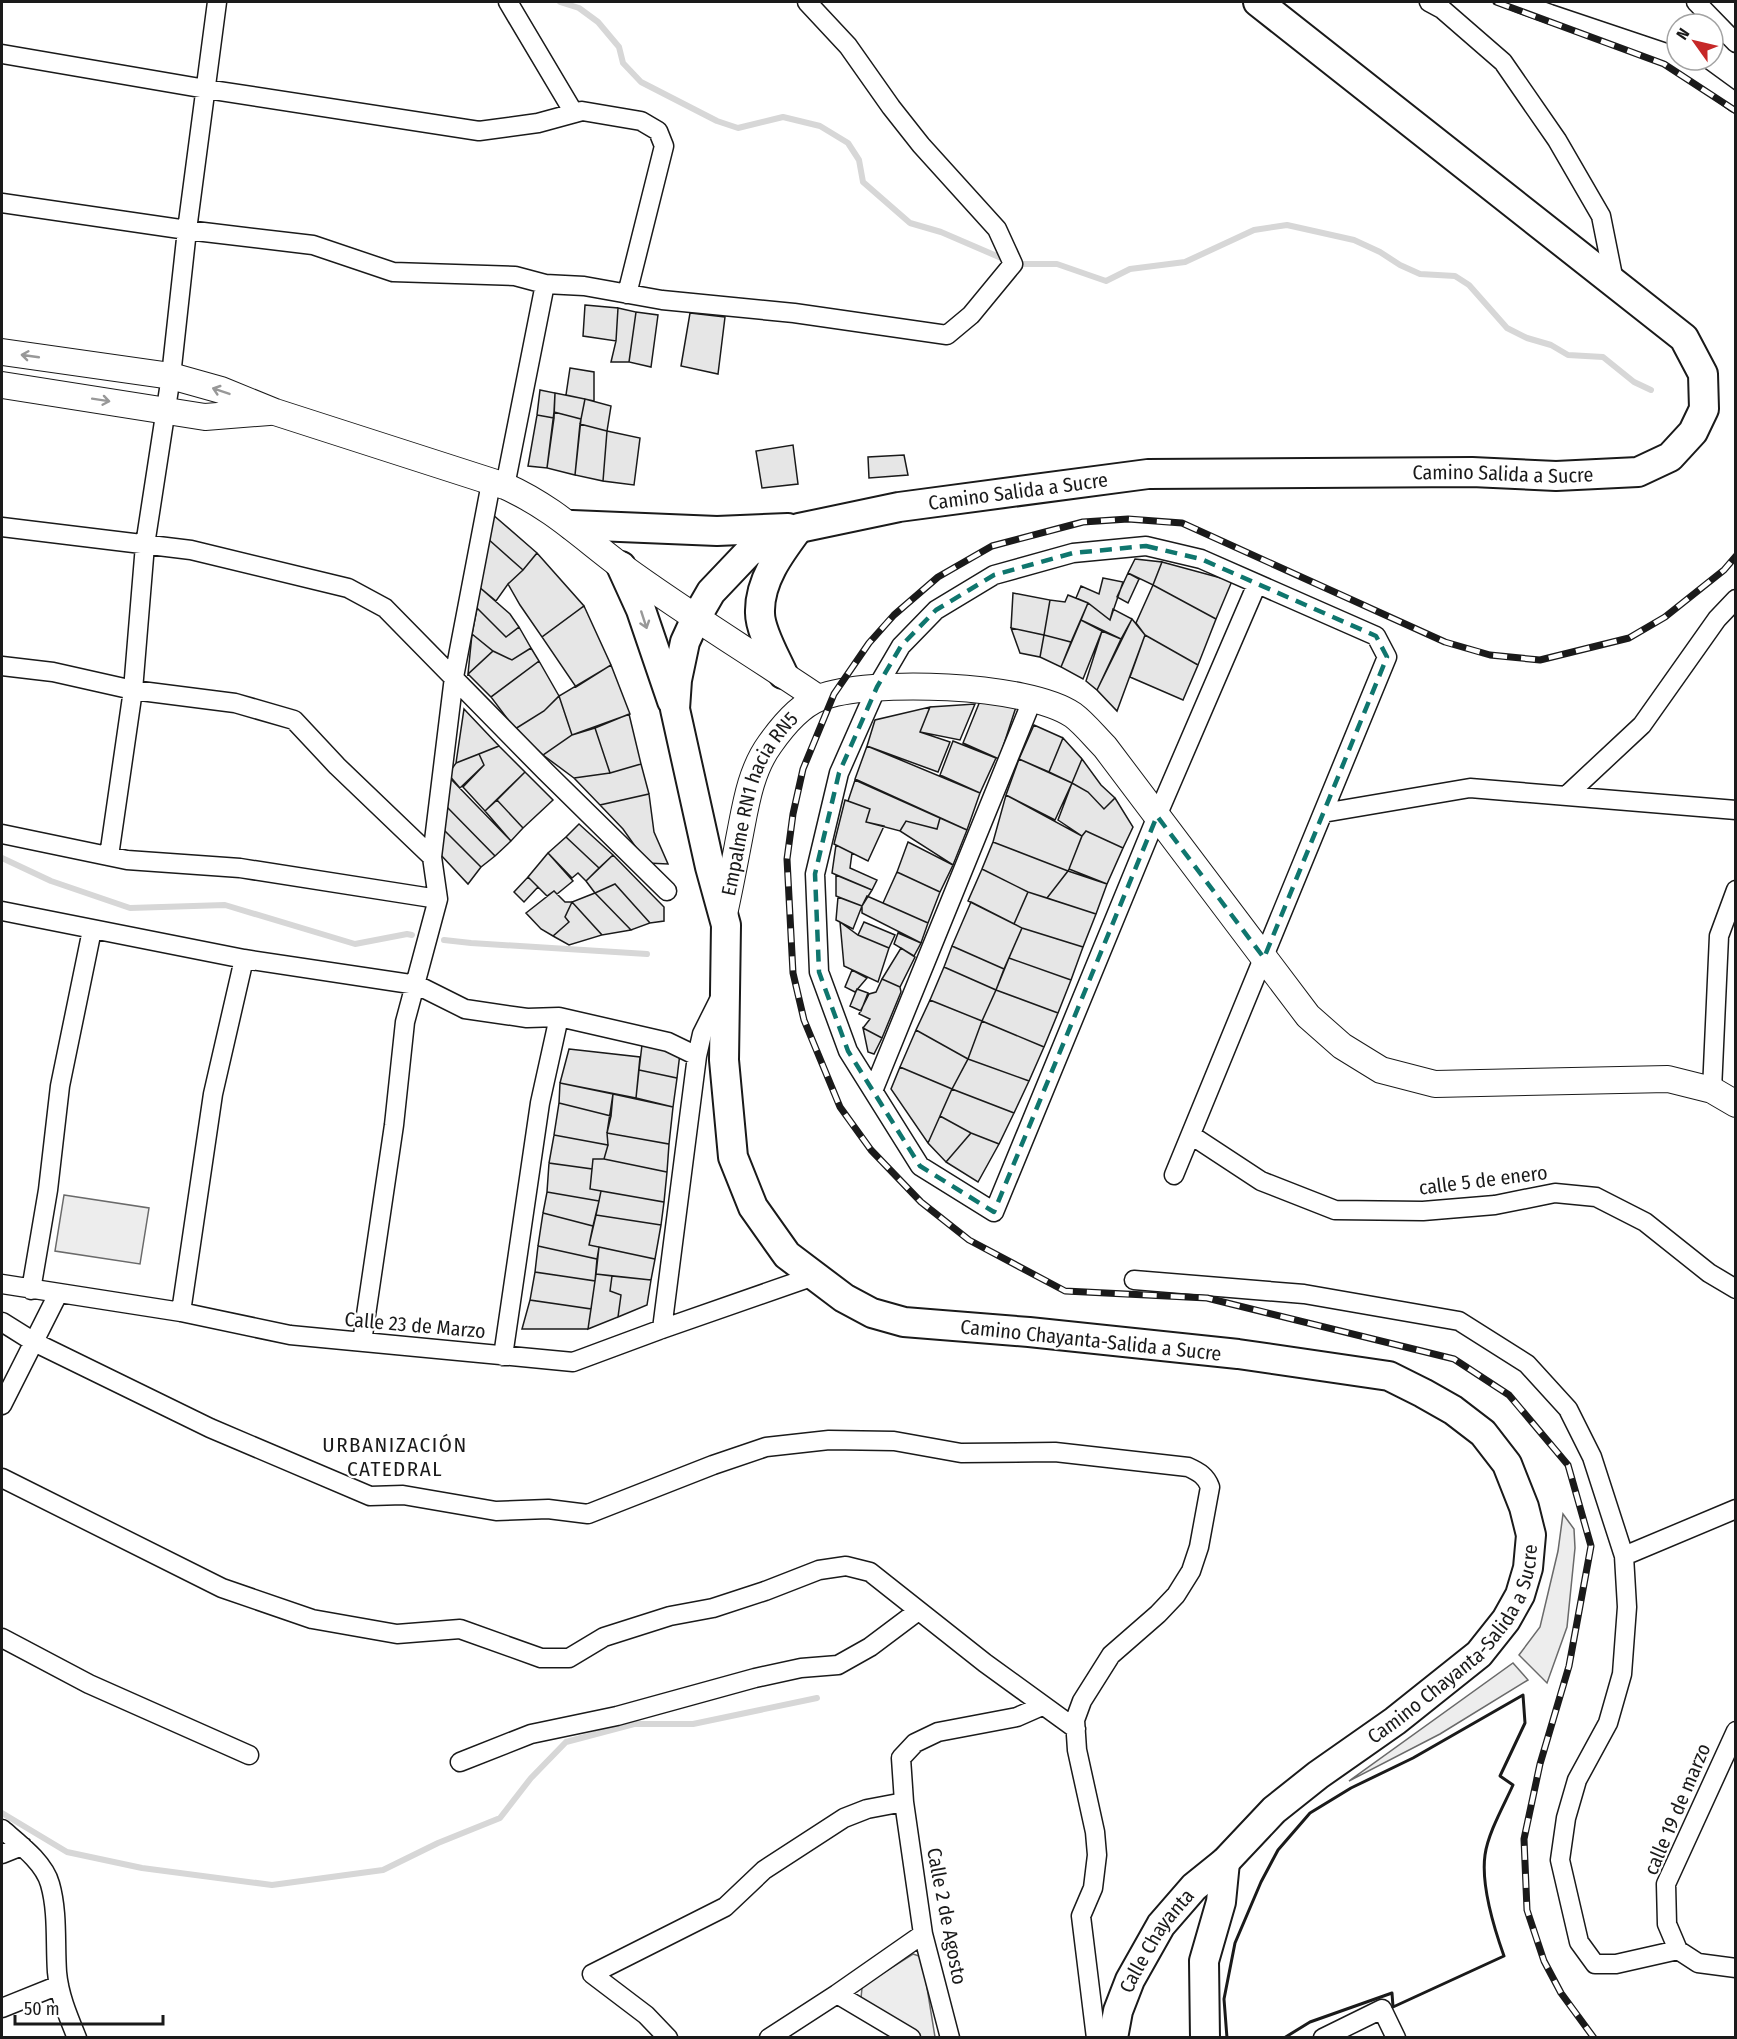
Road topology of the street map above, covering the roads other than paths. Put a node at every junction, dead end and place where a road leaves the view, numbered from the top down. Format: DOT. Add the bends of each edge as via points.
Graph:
graph roads {
  1 [pos="217,2"];
  2 [pos="508,2"];
  3 [pos="807,2"];
  4 [pos="1258,2"];
  5 [pos="1429,2"];
  6 [pos="1517,2"];
  7 [pos="1696,2"];
  8 [pos="1736,43"];
  9 [pos="1665,53"];
  10 [pos="2,54"];
  11 [pos="1693,72"];
  12 [pos="206,89"];
  13 [pos="1736,104"];
  14 [pos="574,113"];
  15 [pos="2,203"];
  16 [pos="187,230"];
  17 [pos="1614,281"];
  18 [pos="545,284"];
  19 [pos="627,294"];
  20 [pos="2,352"];
  21 [pos="171,376"];
  22 [pos="2,385"];
  23 [pos="166,410"];
  24 [pos="275,412"];
  25 [pos="498,485"];
  26 [pos="572,525"];
  27 [pos="2,526"];
  28 [pos="799,528"];
  29 [pos="145,545"];
  30 [pos="621,566"];
  31 [pos="1257,584"];
  32 [pos="1736,599"];
  33 [pos="696,618"];
  34 [pos="2,666"];
  35 [pos="783,674"];
  36 [pos="454,677"];
  37 [pos="877,687"];
  38 [pos="133,690"];
  39 [pos="818,698"];
  40 [pos="1033,698"];
  41 [pos="675,709"];
  42 [pos="1566,796"];
  43 [pos="1736,810"];
  44 [pos="1323,813"];
  45 [pos="1156,816"];
  46 [pos="2,834"];
  47 [pos="109,856"];
  48 [pos="432,857"];
  49 [pos="1736,890"];
  50 [pos="667,891"];
  51 [pos="438,899"];
  52 [pos="2,910"];
  53 [pos="726,925"];
  54 [pos="92,930"];
  55 [pos="1727,938"];
  56 [pos="1264,958"];
  57 [pos="244,959"];
  58 [pos="417,985"];
  59 [pos="724,991"];
  60 [pos="559,1017"];
  61 [pos="697,1056"];
  62 [pos="1712,1090"];
  63 [pos="873,1091"];
  64 [pos="1736,1104"];
  65 [pos="1191,1135"];
  66 [pos="1174,1175"];
  67 [pos="814,1276"];
  68 [pos="1134,1280"];
  69 [pos="2,1284"];
  70 [pos="1736,1289"];
  71 [pos="31,1290"];
  72 [pos="58,1294"];
  73 [pos="181,1312"];
  74 [pos="2,1322"];
  75 [pos="662,1329"];
  76 [pos="34,1342"];
  77 [pos="362,1342"];
  78 [pos="503,1356"];
  79 [pos="2,1406"];
  80 [pos="2,1478"];
  81 [pos="1736,1509"];
  82 [pos="1624,1556"];
  83 [pos="918,1611"];
  84 [pos="2,1638"];
  85 [pos="1042,1706"];
  86 [pos="1076,1729"];
  87 [pos="1736,1731"];
  88 [pos="249,1755"];
  89 [pos="460,1762"];
  90 [pos="904,1802"];
  91 [pos="2,1829"];
  92 [pos="22,1846"];
  93 [pos="2,1854"];
  94 [pos="1225,1862"];
  95 [pos="923,1934"];
  96 [pos="1678,1950"];
  97 [pos="1736,1968"];
  98 [pos="59,1985"];
  99 [pos="837,1995"];
  100 [pos="2,2008"];
  101 [pos="78,2037"];
  102 [pos="668,2037"];
  103 [pos="769,2037"];
  104 [pos="911,2037"];
  105 [pos="951,2037"];
  106 [pos="1096,2037"];
  107 [pos="1113,2037"];
  108 [pos="1204,2037"];
  109 [pos="1323,2037"];
  110 [pos="1396,2037"];
  1 -- 12 [label="street"];
  2 -- 14 [label="street"];
  3 -- 19 [label="street" via="848,46 921,145 997,229 1013,264 971,315 947,335"];
  4 -- 17 [label="main road, Camino Salida a Sucre"];
  5 -- 17 [label="street" via="1503,62 1557,140 1601,216"];
  6 -- 9 [label="street"];
  7 -- 8 [label="street"];
  10 -- 12 [label="street"];
  11 -- 13 [label="street"];
  12 -- 14 [label="street" via="479,131 538,123"];
  12 -- 16 [label="street"];
  14 -- 19 [label="street" via="641,121 658,131 664,146"];
  15 -- 16 [label="street"];
  16 -- 18 [label="street" via="313,246 393,272 515,276"];
  16 -- 21 [label="street"];
  17 -- 28 [label="main road, Camino Salida a Sucre" via="1684,338 1703,374 1704,410 1693,432 1670,457 1638,472 1556,476 1472,472 1148,474 899,507"];
  18 -- 19 [label="street"];
  18 -- 25 [label="street"];
  21 -- 20 [label="main road, one-way"];
  21 -- 23 [label="street"];
  24 -- 21 [label="main road, one-way" via="221,390"];
  22 -- 23 [label="main road, one-way"];
  23 -- 24 [label="main road" via="205,417"];
  23 -- 29 [label="street"];
  24 -- 25 [label="main road"];
  25 -- 26 [label="main road" via="531,498"];
  25 -- 36 [label="street"];
  26 -- 28 [label="main road" via="717,531"];
  26 -- 30 [label="main road"];
  27 -- 29 [label="street"];
  28 -- 33 [label="main road, Camino Salida a Sucre" via="750,552 711,592"];
  28 -- 35 [label="main road" via="779,555 765,584 760,614"];
  29 -- 36 [label="street" via="191,550 348,588 385,608"];
  29 -- 38 [label="street"];
  30 -- 33 [label="main road"];
  30 -- 41 [label="main road, one-way" via="641,610"];
  31 -- 37 [label="street" via="1202,559 1146,546 1073,553 994,574 936,610 902,646"];
  31 -- 44 [label="street" via="1376,636 1387,657"];
  31 -- 45 [label="street"];
  32 -- 42 [label="street" via="1717,619 1642,725"];
  33 -- 35 [label="main road"];
  33 -- 41 [label="main road, Camino Chayanta-Salida a Sucre" via="685,642"];
  34 -- 38 [label="street" via="53,672"];
  35 -- 39 [label="main road"];
  36 -- 48 [label="street"];
  36 -- 50 [label="street"];
  37 -- 39 [label="main road"];
  37 -- 40 [label="main road" via="941,687"];
  37 -- 63 [label="street" via="839,772 814,874 819,972 848,1051"];
  38 -- 47 [label="street"];
  38 -- 48 [label="street" via="235,703 294,720"];
  39 -- 53 [label="main road, Empalme RN1 hacia RN5" via="785,725 755,771 724,914"];
  40 -- 45 [label="main road" via="1073,715 1105,747"];
  40 -- 63 [label="street"];
  41 -- 53 [label="main road, Camino Chayanta-Salida a Sucre"];
  42 -- 43 [label="street"];
  42 -- 44 [label="street" via="1470,788"];
  44 -- 56 [label="street"];
  45 -- 56 [label="main road"];
  45 -- 63 [label="street" via="994,1212 920,1166"];
  46 -- 47 [label="street"];
  47 -- 51 [label="street" via="240,868"];
  48 -- 51 [label="street"];
  49 -- 55 [label="street"];
  51 -- 58 [label="street"];
  52 -- 54 [label="street"];
  53 -- 59 [label="main road, Camino Chayanta-Salida a Sucre"];
  54 -- 57 [label="street"];
  54 -- 71 [label="street" via="60,1086"];
  55 -- 62 [label="street"];
  56 -- 62 [label="main road" via="1308,1016 1342,1046 1381,1070 1435,1084 1668,1079"];
  56 -- 65 [label="street"];
  57 -- 58 [label="street"];
  57 -- 73 [label="street" via="213,1094"];
  58 -- 60 [label="street" via="465,1009 527,1018"];
  58 -- 77 [label="street" via="405,1023"];
  59 -- 61 [label="street" via="702,1034"];
  59 -- 67 [label="main road, Camino Chayanta-Salida a Sucre" via="724,1060 733,1157 753,1208 767,1229 787,1255"];
  60 -- 61 [label="street" via="668,1042"];
  60 -- 78 [label="street" via="540,1103"];
  61 -- 75 [label="street"];
  62 -- 64 [label="main road"];
  65 -- 66 [label="street"];
  65 -- 70 [label="street, calle 5 de enero" via="1261,1180 1335,1210 1433,1210 1495,1205 1555,1193 1596,1197 1646,1222 1709,1273"];
  67 -- 75 [label="street, Calle 23 de Marzo"];
  67 -- 94 [label="main road, Camino Chayanta-Salida a Sucre" via="873,1313 904,1322 1238,1354 1389,1376 1453,1410 1483,1433 1507,1464 1531,1535 1523,1586 1506,1620 1479,1654 1274,1810"];
  68 -- 82 [label="street" via="1304,1294 1459,1321 1527,1364 1568,1409 1593,1457"];
  69 -- 71 [label="street, Calle 23 de Marzo"];
  71 -- 72 [label="street, Calle 23 de Marzo"];
  72 -- 73 [label="street, Calle 23 de Marzo"];
  72 -- 76 [label="street"];
  73 -- 77 [label="street, Calle 23 de Marzo" via="290,1335"];
  74 -- 76 [label="street"];
  75 -- 78 [label="street, Calle 23 de Marzo" via="573,1362"];
  76 -- 79 [label="street"];
  76 -- 86 [label="street" via="210,1428 370,1496 403,1495 496,1511 548,1509 588,1514 766,1447 829,1440 894,1441 961,1453 1056,1452 1188,1467 1207,1479 1210,1487 1191,1571 1158,1614 1111,1655 1082,1701"];
  77 -- 78 [label="street, Calle 23 de Marzo"];
  80 -- 83 [label="street" via="222,1588 312,1620 397,1634 460,1629 541,1658 569,1658 604,1638 670,1616 713,1608 819,1570 846,1566 870,1572"];
  81 -- 82 [label="street"];
  82 -- 96 [label="street" via="1627,1607 1622,1674 1608,1723 1577,1780 1560,1860 1579,1942 1595,1964 1616,1964"];
  83 -- 85 [label="street"];
  83 -- 89 [label="street" via="838,1665 755,1678 617,1716 531,1734"];
  84 -- 88 [label="street" via="89,1684"];
  85 -- 86 [label="street"];
  85 -- 90 [label="street, Calle 2 de Agosto" via="1017,1717 938,1732 915,1743 901,1758"];
  86 -- 106 [label="street" via="1097,1856 1093,1888 1081,1916"];
  87 -- 96 [label="street, calle 19 de marzo" via="1666,1884 1667,1924"];
  90 -- 95 [label="street, Calle 2 de Agosto"];
  90 -- 102 [label="street" via="844,1818 764,1870 725,1907 592,1974"];
  91 -- 92 [label="street"];
  92 -- 93 [label="street"];
  92 -- 98 [label="street" via="50,1882"];
  94 -- 107 [label="main road, Calle Chayanta" via="1194,1887 1161,1924 1130,1980"];
  94 -- 108 [label="main road" via="1221,1902 1204,1961"];
  95 -- 99 [label="street"];
  95 -- 105 [label="street, Calle 2 de Agosto"];
  96 -- 97 [label="street" via="1698,1962"];
  98 -- 100 [label="street"];
  98 -- 101 [label="street"];
  99 -- 103 [label="street"];
  99 -- 104 [label="street"];
  109 -- 110 [label="street" via="1382,2009"];
}
